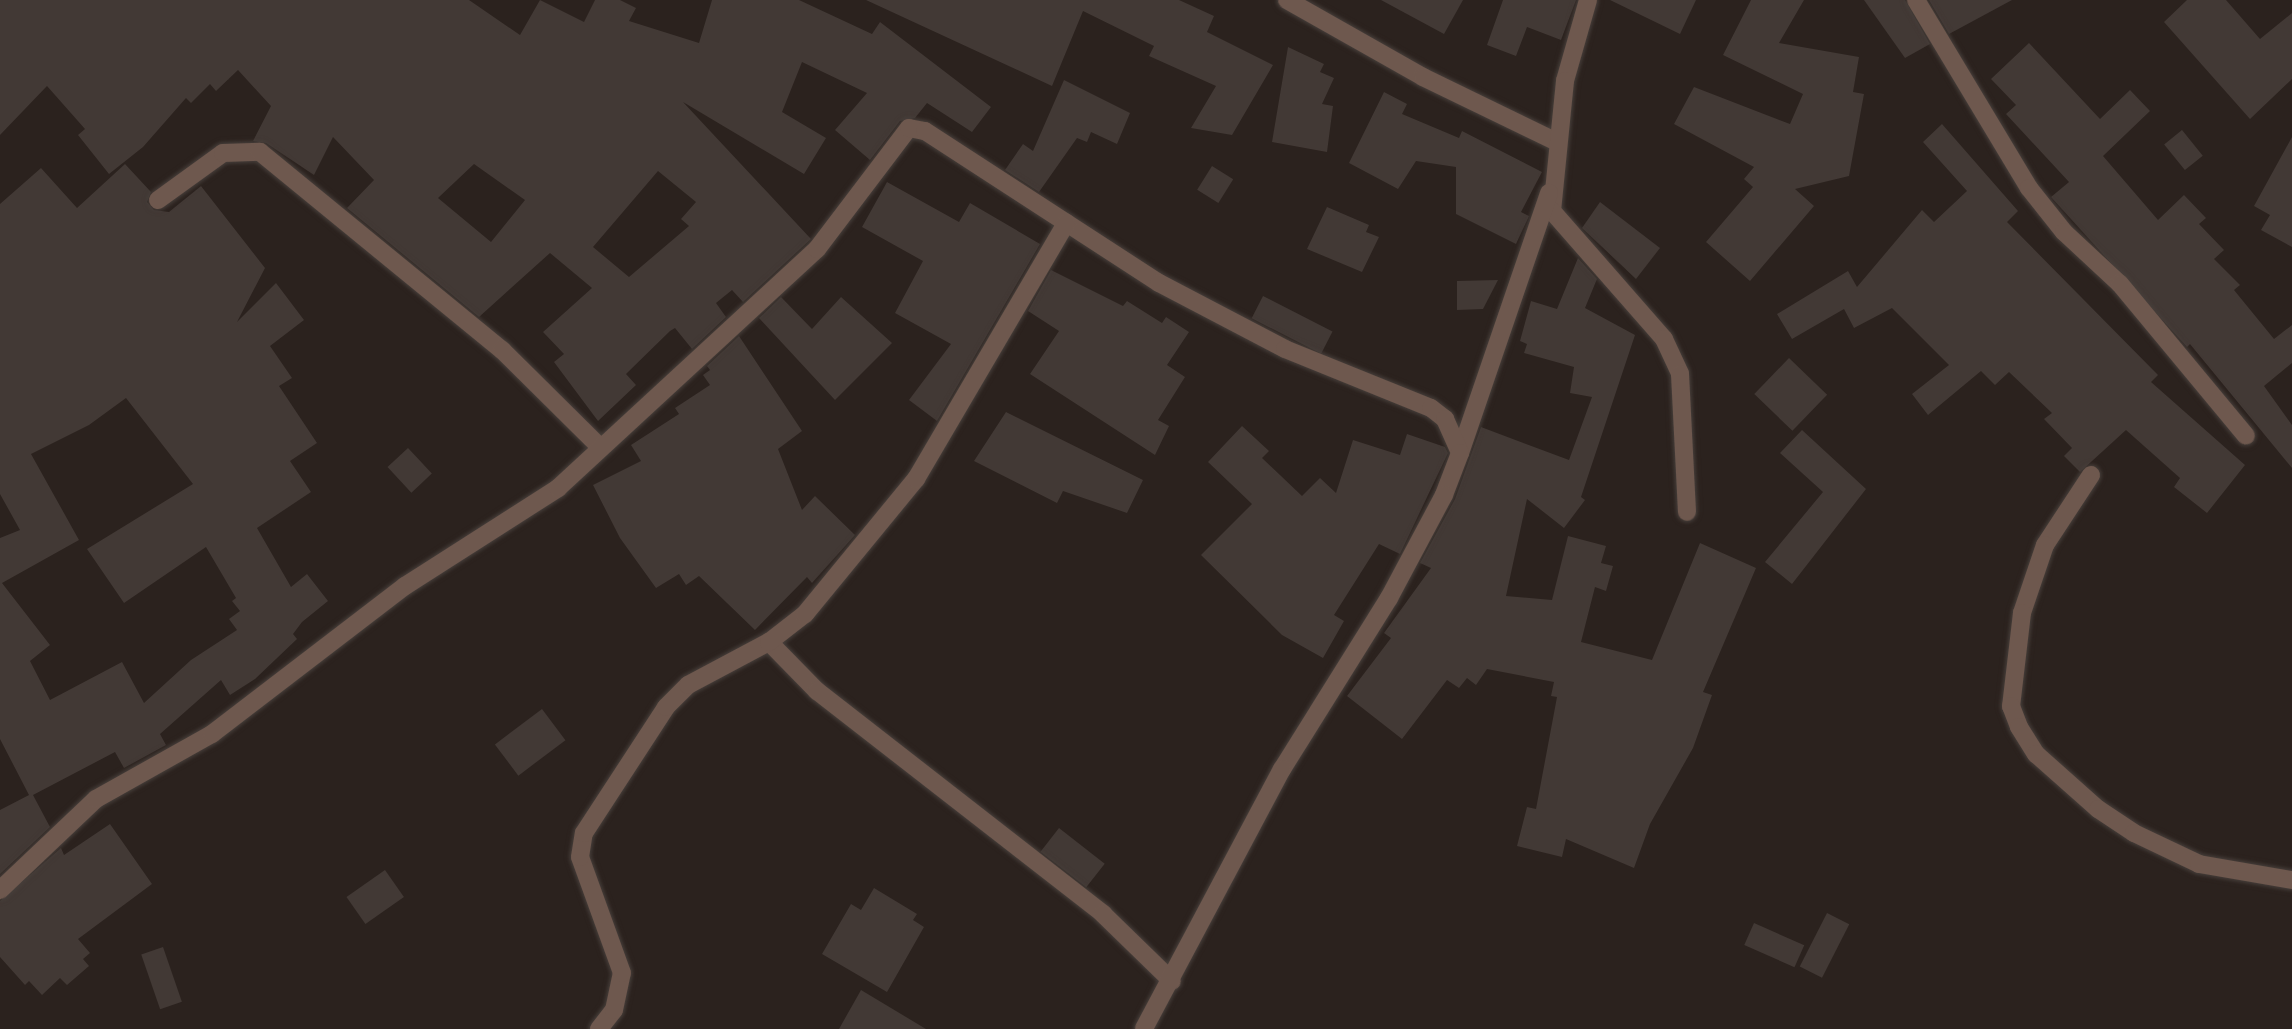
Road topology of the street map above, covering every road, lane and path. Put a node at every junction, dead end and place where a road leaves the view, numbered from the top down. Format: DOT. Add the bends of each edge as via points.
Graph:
graph roads {
  1 [pos="1287,0"];
  2 [pos="1588,0"];
  3 [pos="1916,0"];
  4 [pos="1557,142"];
  5 [pos="1550,189"];
  6 [pos="158,200"];
  7 [pos="1066,223"];
  8 [pos="2246,436"];
  9 [pos="598,446"];
  10 [pos="1460,453"];
  11 [pos="2091,476"];
  12 [pos="1687,513"];
  13 [pos="769,642"];
  14 [pos="2292,880"];
  15 [pos="0,890"];
  16 [pos="1172,981"];
  17 [pos="599,1029"];
  18 [pos="1144,1029"];
  1 -- 4 [label="street" via="1423,77"];
  2 -- 4 [label="street" via="1565,81"];
  3 -- 8 [label="street" via="2029,188 2064,232 2120,284"];
  4 -- 5 [label="street"];
  5 -- 10 [label="street"];
  5 -- 12 [label="street" via="1552,211 1562,227 1614,276 1664,339 1680,374"];
  6 -- 9 [label="street" via="223,153 260,152 502,350"];
  7 -- 9 [label="street" via="925,131 909,128 818,249"];
  7 -- 10 [label="street" via="1159,283 1285,350 1431,408 1445,419"];
  7 -- 13 [label="street" via="916,479 805,614"];
  9 -- 15 [label="street" via="558,488 405,586 212,734 96,799"];
  10 -- 16 [label="street" via="1444,495 1394,587 1282,769"];
  11 -- 14 [label="street" via="2045,545 2022,613 2011,706 2019,727 2036,754 2097,809 2134,833 2199,864"];
  13 -- 16 [label="street" via="817,690 1103,914"];
  13 -- 17 [label="street" via="688,685 666,707 584,833 580,857 622,973 614,1010"];
  16 -- 18 [label="street"];
}
